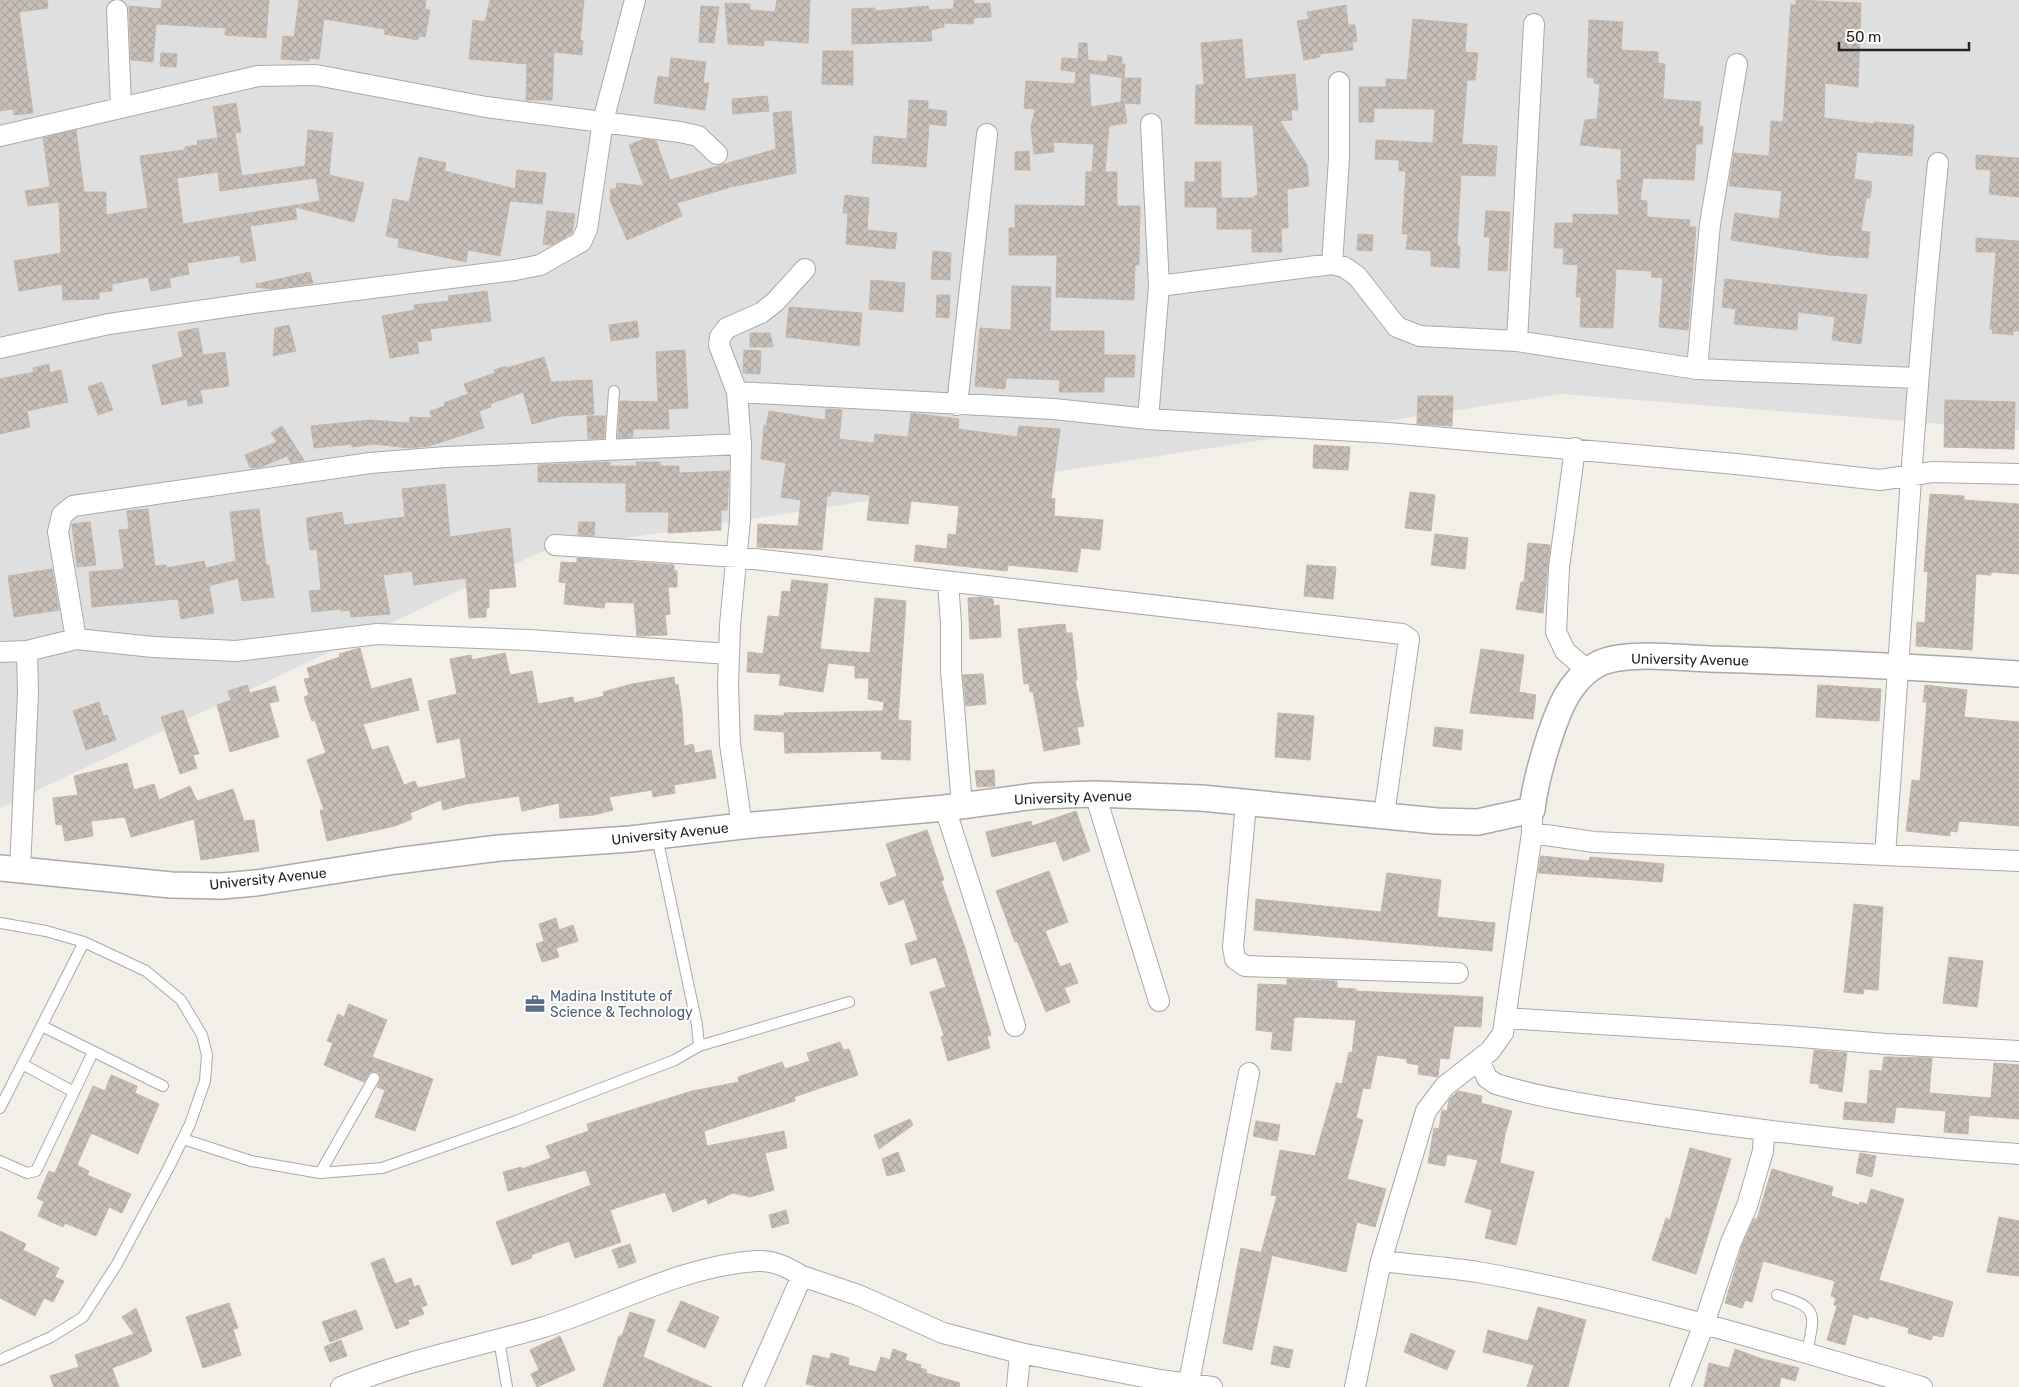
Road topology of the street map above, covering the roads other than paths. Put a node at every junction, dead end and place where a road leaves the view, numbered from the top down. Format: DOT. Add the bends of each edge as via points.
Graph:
graph roads {
  1 [pos="635,0"];
  2 [pos="117,10"];
  3 [pos="1534,24"];
  4 [pos="1737,64"];
  5 [pos="1339,82"];
  6 [pos="121,106"];
  7 [pos="603,121"];
  8 [pos="1151,124"];
  9 [pos="987,134"];
  10 [pos="0,136"];
  11 [pos="717,154"];
  12 [pos="1938,163"];
  13 [pos="1332,264"];
  14 [pos="805,269"];
  15 [pos="1159,286"];
  16 [pos="1517,341"];
  17 [pos="0,348"];
  18 [pos="1697,369"];
  19 [pos="1917,378"];
  20 [pos="614,391"];
  21 [pos="737,392"];
  22 [pos="956,405"];
  23 [pos="1148,419"];
  24 [pos="741,444"];
  25 [pos="1575,448"];
  26 [pos="610,451"];
  27 [pos="2019,474"];
  28 [pos="1913,475"];
  29 [pos="555,545"];
  30 [pos="737,557"];
  31 [pos="948,582"];
  32 [pos="76,639"];
  33 [pos="27,651"];
  34 [pos="0,652"];
  35 [pos="728,654"];
  36 [pos="1899,666"];
  37 [pos="1588,671"];
  38 [pos="2019,674"];
  39 [pos="1095,794"];
  40 [pos="1246,803"];
  41 [pos="953,807"];
  42 [pos="1384,815"];
  43 [pos="1532,821"];
  44 [pos="742,826"];
  45 [pos="657,836"];
  46 [pos="1885,855"];
  47 [pos="2019,861"];
  48 [pos="10,869"];
  49 [pos="0,923"];
  50 [pos="84,942"];
  51 [pos="1458,973"];
  52 [pos="1159,1001"];
  53 [pos="849,1002"];
  54 [pos="1506,1018"];
  55 [pos="42,1026"];
  56 [pos="1015,1026"];
  57 [pos="699,1046"];
  58 [pos="2019,1051"];
  59 [pos="94,1052"];
  60 [pos="1479,1060"];
  61 [pos="22,1064"];
  62 [pos="1249,1073"];
  63 [pos="374,1078"];
  64 [pos="163,1086"];
  65 [pos="74,1092"];
  66 [pos="0,1108"];
  67 [pos="1764,1132"];
  68 [pos="183,1139"];
  69 [pos="2019,1154"];
  70 [pos="0,1161"];
  71 [pos="320,1173"];
  72 [pos="1381,1261"];
  73 [pos="802,1276"];
  74 [pos="1777,1295"];
  75 [pos="1704,1324"];
  76 [pos="499,1340"];
  77 [pos="1020,1353"];
  78 [pos="1807,1353"];
  79 [pos="0,1360"];
  80 [pos="1189,1382"];
  81 [pos="341,1387"];
  82 [pos="506,1387"];
  83 [pos="753,1387"];
  84 [pos="1017,1387"];
  85 [pos="1212,1387"];
  86 [pos="1355,1387"];
  87 [pos="1680,1387"];
  88 [pos="1922,1387"];
  1 -- 7 [label="street"];
  2 -- 6 [label="street"];
  3 -- 16 [label="street"];
  4 -- 18 [label="street" via="1710,224"];
  5 -- 13 [label="street" via="1339,159"];
  6 -- 7 [label="street" via="258,76 316,75 486,107"];
  6 -- 10 [label="street"];
  7 -- 11 [label="street" via="698,136"];
  7 -- 17 [label="street" via="587,229 581,242 540,265 109,324"];
  8 -- 15 [label="street"];
  9 -- 22 [label="street"];
  12 -- 19 [label="street"];
  13 -- 15 [label="street"];
  13 -- 16 [label="street" via="1357,276 1397,327 1420,336"];
  14 -- 21 [label="street" via="775,302 761,313 727,328 720,338 719,345"];
  15 -- 23 [label="street"];
  16 -- 18 [label="street"];
  18 -- 19 [label="street"];
  19 -- 28 [label="street"];
  20 -- 26 [label="lane"];
  21 -- 22 [label="street"];
  21 -- 24 [label="street"];
  22 -- 23 [label="street" via="1054,409"];
  23 -- 25 [label="street" via="1388,432"];
  24 -- 26 [label="street"];
  24 -- 30 [label="street"];
  25 -- 28 [label="street" via="1853,478 1880,480"];
  25 -- 37 [label="street" via="1559,568 1556,632 1564,651"];
  26 -- 32 [label="street" via="370,463 73,506 62,515 58,532"];
  27 -- 28 [label="street" via="1933,472"];
  28 -- 36 [label="street"];
  29 -- 30 [label="street"];
  30 -- 31 [label="street"];
  30 -- 35 [label="street"];
  31 -- 41 [label="street"];
  31 -- 42 [label="street" via="1407,636"];
  32 -- 33 [label="street"];
  32 -- 35 [label="street" via="153,647 236,650 377,634 530,640"];
  33 -- 34 [label="street"];
  33 -- 48 [label="street" via="28,693"];
  35 -- 44 [label="street" via="730,744"];
  36 -- 37 [label="street, University Avenue" via="1636,658 1600,663"];
  36 -- 38 [label="street, University Avenue"];
  36 -- 46 [label="street"];
  37 -- 43 [label="street, University Avenue" via="1573,686 1548,745 1533,797"];
  39 -- 40 [label="street, University Avenue"];
  39 -- 41 [label="street, University Avenue" via="1036,796"];
  39 -- 52 [label="street"];
  40 -- 42 [label="street, University Avenue"];
  40 -- 51 [label="street" via="1233,947 1235,959 1245,966"];
  41 -- 44 [label="street, University Avenue"];
  41 -- 56 [label="street"];
  42 -- 43 [label="street, University Avenue" via="1478,822"];
  43 -- 46 [label="street" via="1594,842"];
  43 -- 54 [label="street"];
  44 -- 45 [label="street, University Avenue"];
  45 -- 48 [label="street, University Avenue" via="491,849 222,886 171,885"];
  45 -- 57 [label="lane" via="698,1025"];
  46 -- 47 [label="street"];
  49 -- 50 [label="lane"];
  50 -- 55 [label="lane"];
  50 -- 68 [label="lane" via="146,971 180,1000 202,1035 207,1055 205,1081"];
  53 -- 57 [label="lane"];
  54 -- 58 [label="street"];
  54 -- 60 [label="street" via="1503,1033"];
  55 -- 59 [label="lane"];
  55 -- 61 [label="lane"];
  57 -- 71 [label="lane" via="675,1060 525,1118 382,1168"];
  59 -- 64 [label="lane"];
  59 -- 65 [label="lane"];
  60 -- 67 [label="street" via="1487,1078 1511,1089"];
  60 -- 72 [label="street" via="1444,1086 1426,1111"];
  61 -- 65 [label="lane"];
  61 -- 66 [label="lane"];
  62 -- 80 [label="street"];
  63 -- 71 [label="lane"];
  65 -- 70 [label="lane" via="36,1171 27,1174"];
  67 -- 69 [label="street"];
  67 -- 75 [label="street" via="1763,1151 1747,1206 1717,1280"];
  68 -- 71 [label="lane" via="251,1161"];
  68 -- 79 [label="lane" via="117,1264 82,1317 52,1337"];
  72 -- 75 [label="street" via="1476,1272 1539,1284"];
  72 -- 86 [label="street"];
  73 -- 76 [label="street" via="775,1262 757,1261 711,1268"];
  73 -- 77 [label="street" via="858,1295 943,1333"];
  73 -- 83 [label="street"];
  74 -- 78 [label="lane" via="1809,1308 1813,1320"];
  75 -- 78 [label="street"];
  75 -- 87 [label="street"];
  76 -- 81 [label="street" via="376,1372"];
  76 -- 82 [label="lane"];
  77 -- 80 [label="street" via="1160,1380"];
  77 -- 84 [label="street"];
  78 -- 88 [label="street"];
  80 -- 85 [label="street"];
}
